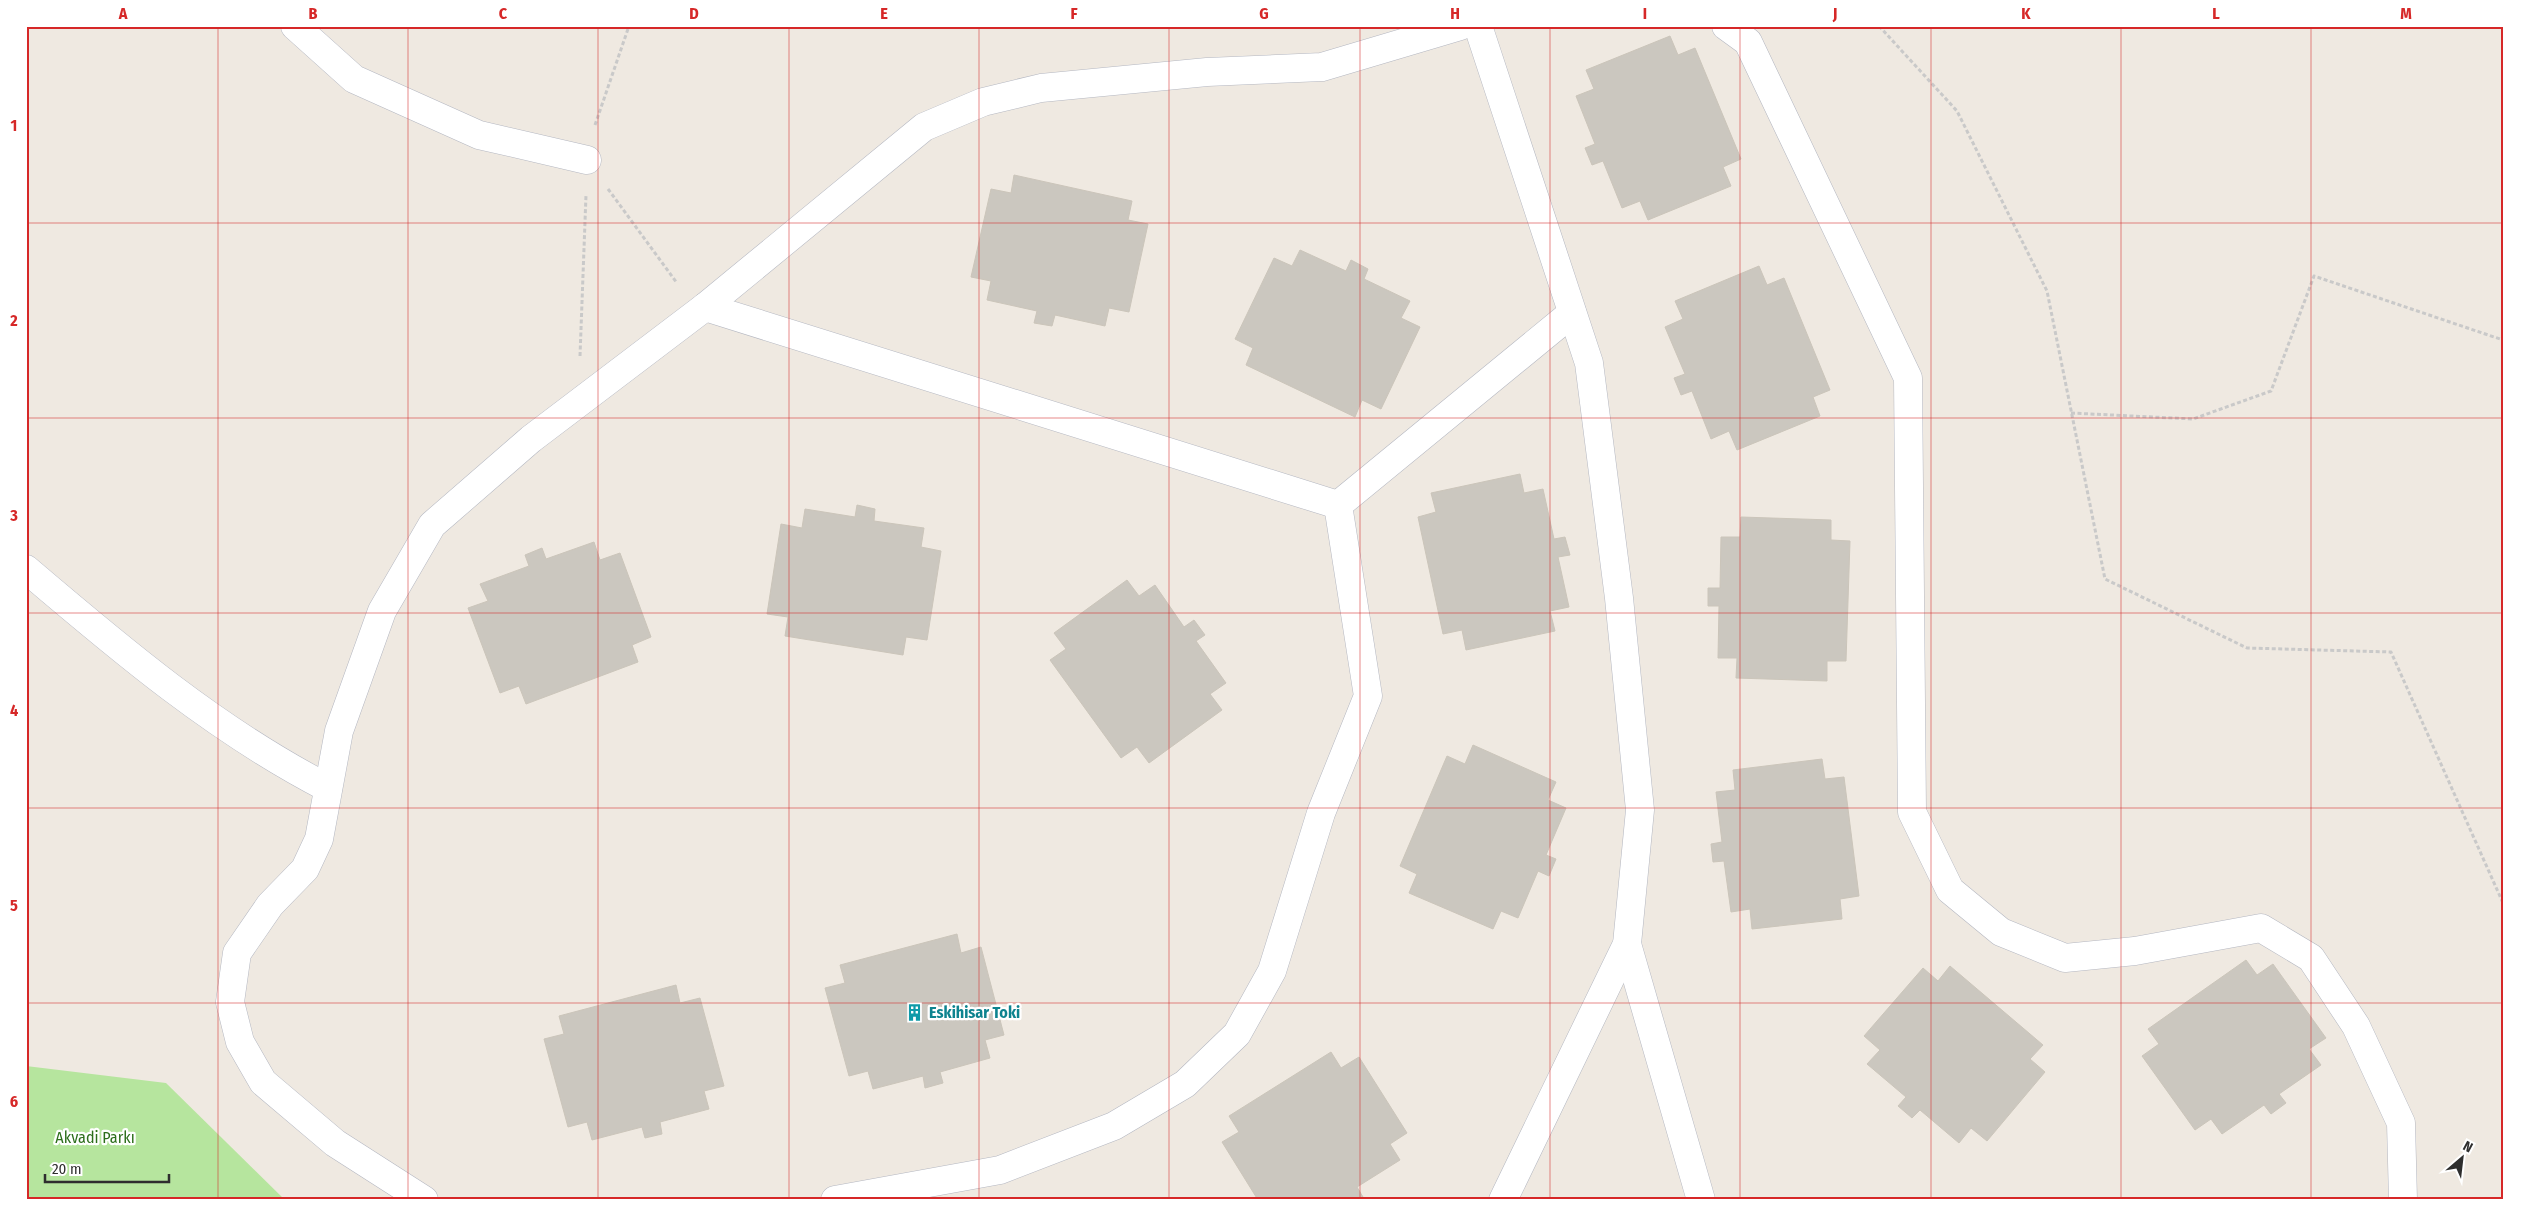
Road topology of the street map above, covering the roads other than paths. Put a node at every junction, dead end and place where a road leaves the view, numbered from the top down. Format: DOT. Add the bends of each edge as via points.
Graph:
graph roads {
  1 [pos="296,26"];
  2 [pos="1460,26"];
  3 [pos="1478,26"];
  4 [pos="1726,26"];
  5 [pos="587,160"];
  6 [pos="705,307"];
  7 [pos="1572,313"];
  8 [pos="1338,506"];
  9 [pos="26,569"];
  10 [pos="328,788"];
  11 [pos="1626,944"];
  12 [pos="424,1200"];
  13 [pos="835,1200"];
  14 [pos="1503,1200"];
  15 [pos="1701,1200"];
  16 [pos="2403,1200"];
  1 -- 5 [label="street" via="354,79 478,136"];
  2 -- 6 [label="street" via="1322,67 1207,72 1041,88 983,102 924,127"];
  3 -- 7 [label="street"];
  4 -- 16 [label="street" via="1748,42 1908,378 1912,812 1950,890 2001,932 2065,958 2135,951 2261,928 2311,958 2356,1026 2401,1123"];
  6 -- 8 [label="street"];
  6 -- 10 [label="street" via="530,439 432,524 382,611 339,731"];
  7 -- 8 [label="street"];
  7 -- 11 [label="street" via="1589,363 1619,598 1640,810"];
  8 -- 13 [label="street" via="1368,696 1321,814 1272,971 1237,1034 1185,1084 1114,1126 1000,1170"];
  9 -- 10 [label="street" via="113,643 224,726 288,768"];
  10 -- 12 [label="street" via="319,839 304,869 270,905 237,953 230,1002 240,1042 264,1082 335,1143"];
  11 -- 14 [label="street"];
  11 -- 15 [label="street"];
}
